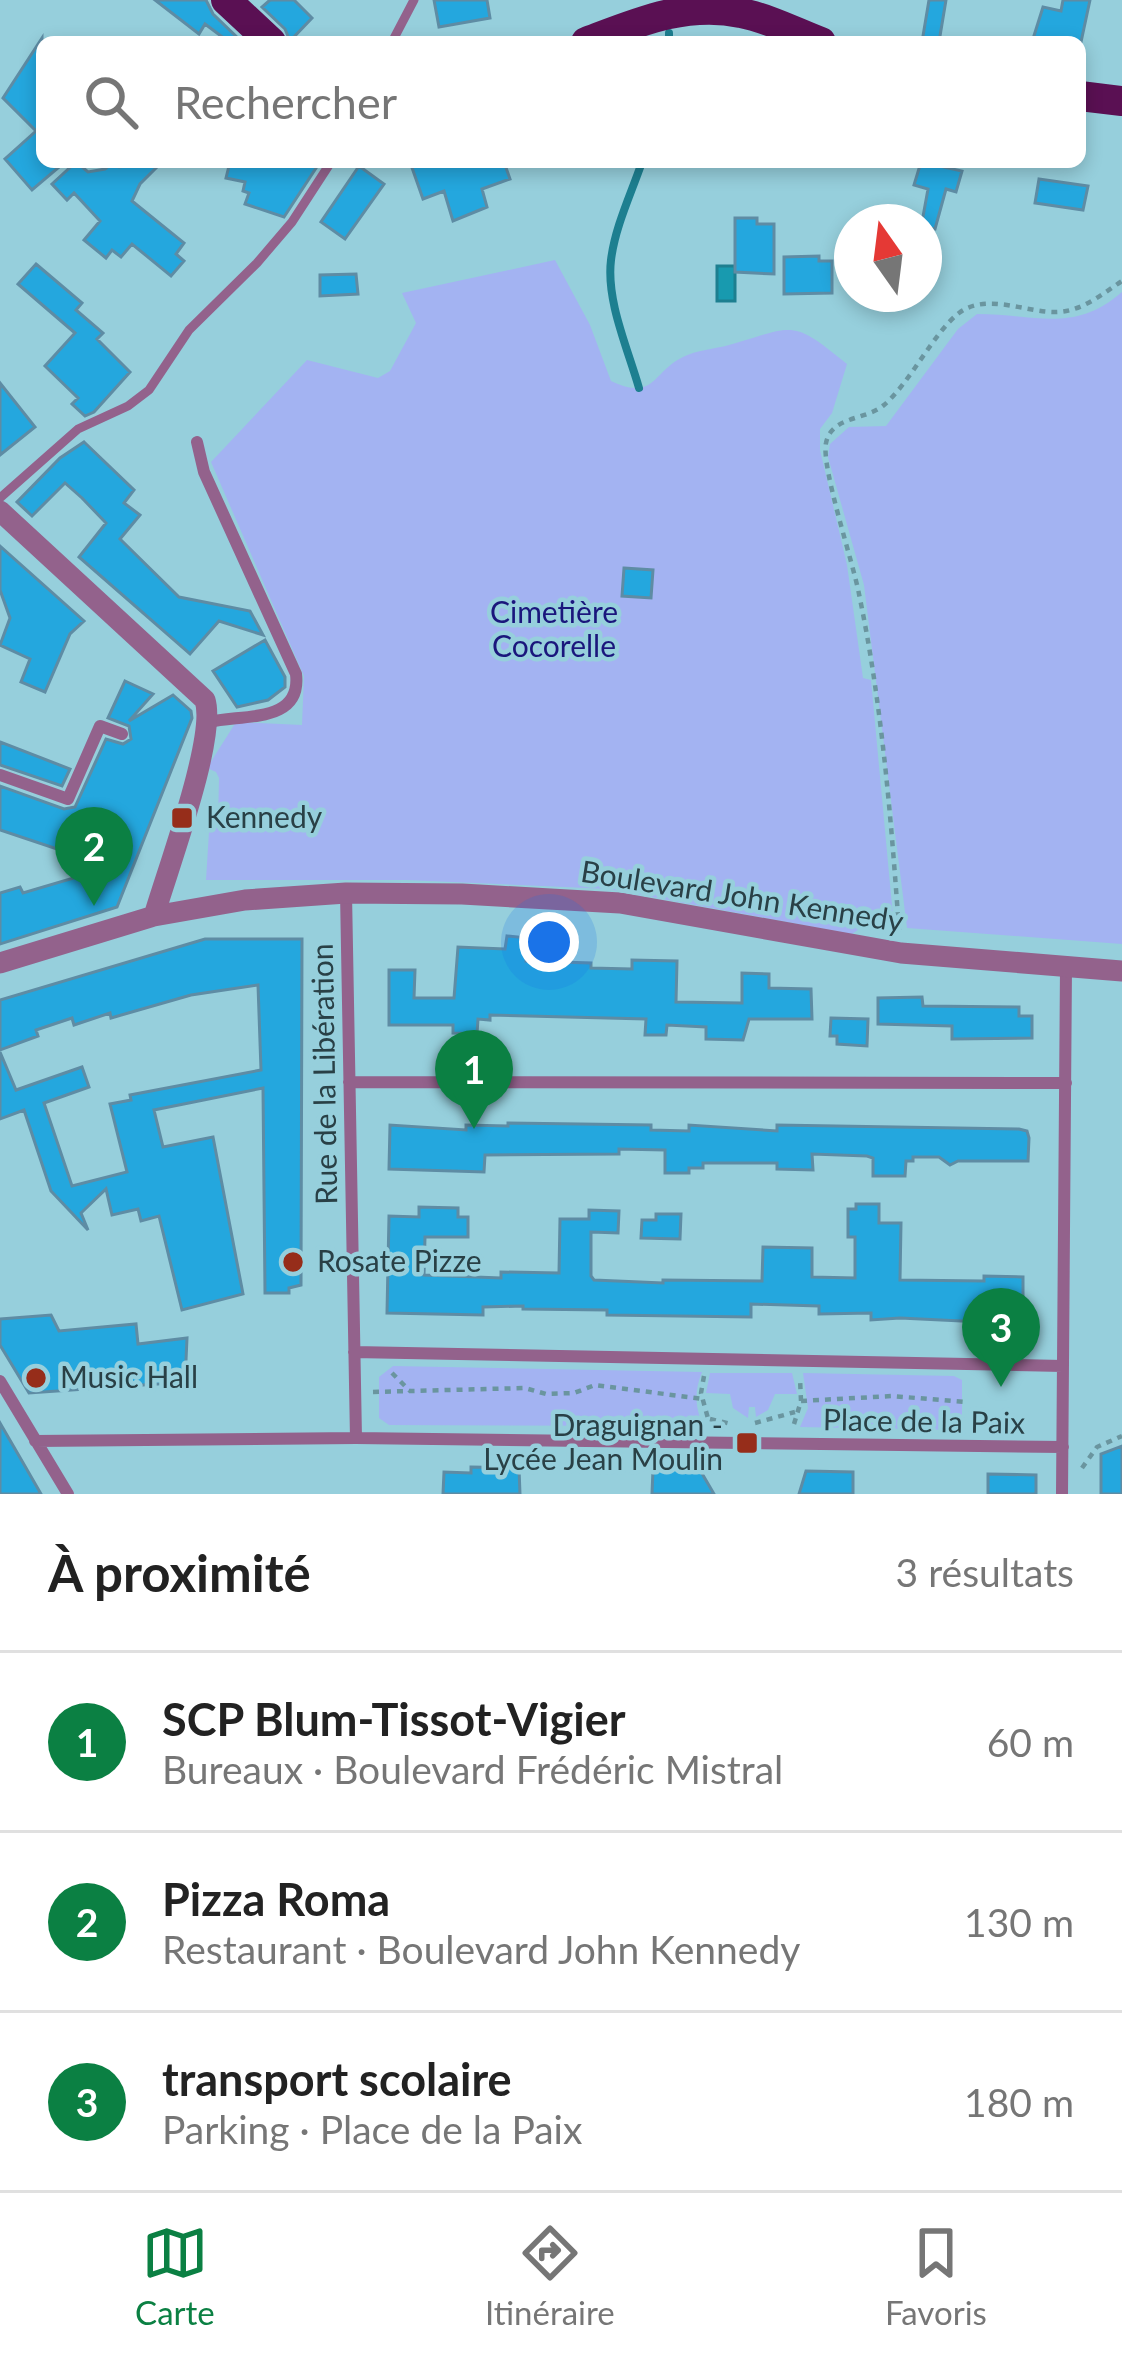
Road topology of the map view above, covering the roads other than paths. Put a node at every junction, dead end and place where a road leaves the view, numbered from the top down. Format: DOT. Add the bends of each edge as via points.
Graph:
graph roads {
  1 [pos="226,0"];
  2 [pos="414,0"];
  3 [pos="265,36"];
  4 [pos="395,36"];
  5 [pos="601,36"];
  6 [pos="805,36"];
  7 [pos="1086,96"];
  8 [pos="1122,100"];
  9 [pos="327,168"];
  10 [pos="197,442"];
  11 [pos="0,498"];
  12 [pos="0,511"];
  13 [pos="207,732"];
  14 [pos="122,734"];
  15 [pos="0,775"];
  16 [pos="346,893"];
  17 [pos="154,916"];
  18 [pos="0,963"];
  19 [pos="1066,967"];
  20 [pos="1122,971"];
  21 [pos="349,1082"];
  22 [pos="1066,1083"];
  23 [pos="354,1352"];
  24 [pos="1063,1366"];
  25 [pos="0,1381"];
  26 [pos="356,1438"];
  27 [pos="35,1441"];
  28 [pos="1063,1448"];
  29 [pos="68,1494"];
  30 [pos="1062,1494"];
  1 -- 3 [label="main road"];
  2 -- 4 [label="lane"];
  5 -- 6 [label="main road" via="681,10 712,9"];
  7 -- 8 [label="main road"];
  9 -- 11 [label="lane" via="292,222 189,331 149,390 77,429"];
  10 -- 13 [label="street" via="297,688 277,713"];
  12 -- 13 [label="street" via="189,682 205,700"];
  13 -- 17 [label="street"];
  14 -- 15 [label="street" via="100,726 68,799"];
  16 -- 17 [label="street, Boulevard John Kennedy"];
  16 -- 19 [label="street, Boulevard John Kennedy" via="620,903 901,953"];
  16 -- 21 [label="street, Rue de la Libération"];
  17 -- 18 [label="street, Boulevard John Kennedy"];
  19 -- 20 [label="street, Boulevard John Kennedy"];
  19 -- 22 [label="street"];
  21 -- 22 [label="street"];
  21 -- 23 [label="street, Rue de la Libération"];
  22 -- 24 [label="street"];
  23 -- 24 [label="street, Place de la Paix"];
  23 -- 26 [label="street, Rue de la Libération"];
  24 -- 28 [label="street, Place de la Paix"];
  25 -- 27 [label="street"];
  26 -- 27 [label="street"];
  26 -- 28 [label="street, Place de la Paix"];
  27 -- 29 [label="street"];
  28 -- 30 [label="street"];
}
